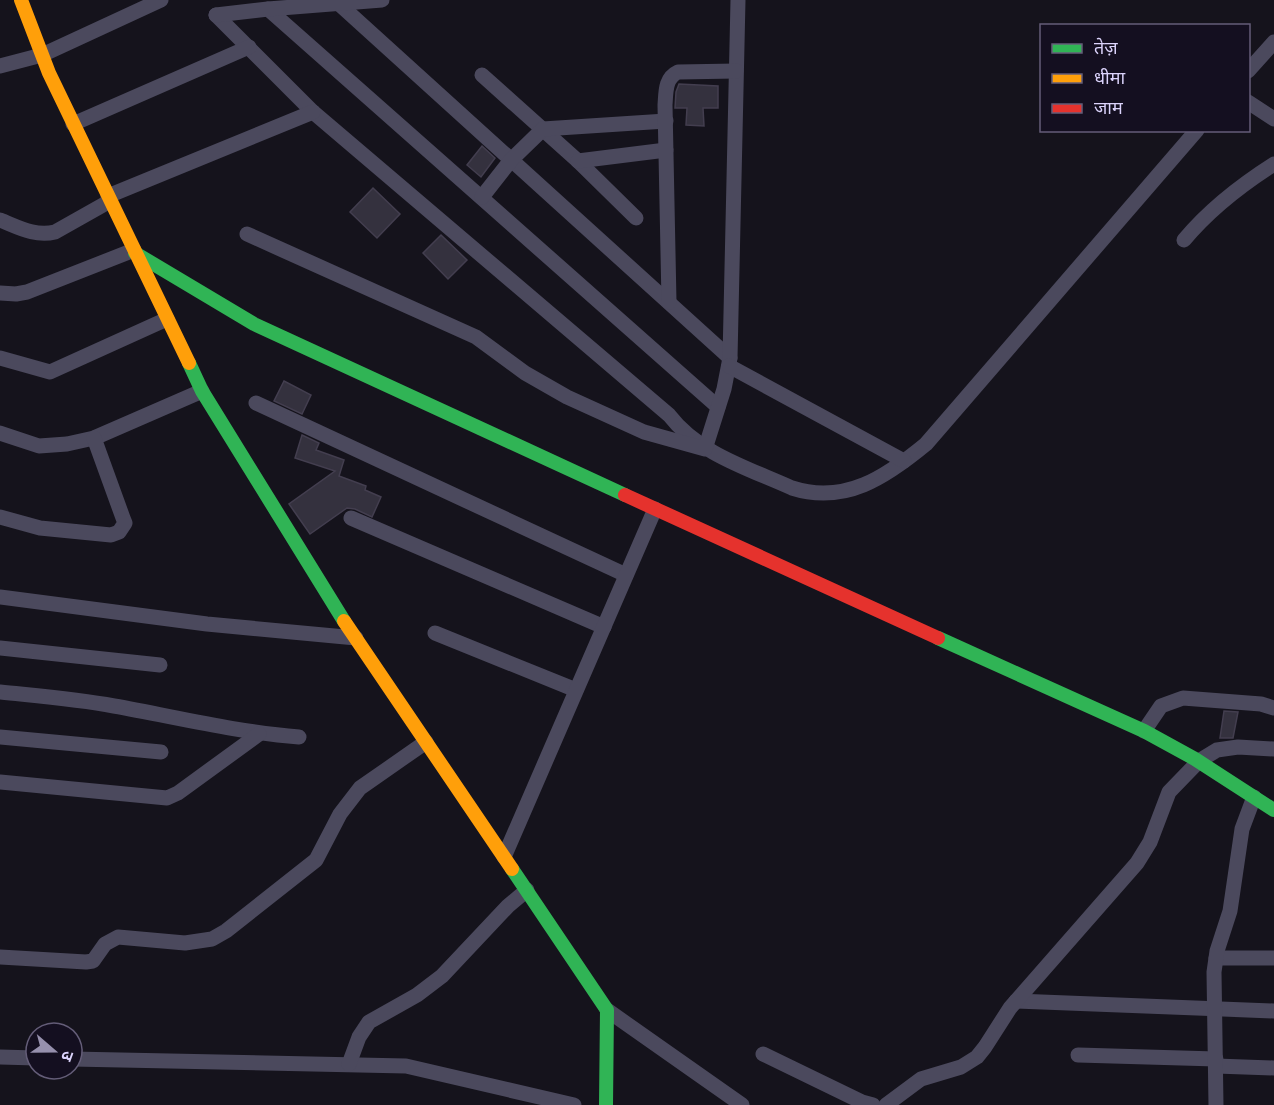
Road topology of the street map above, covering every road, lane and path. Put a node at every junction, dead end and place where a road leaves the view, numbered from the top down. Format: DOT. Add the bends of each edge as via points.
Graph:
graph roads {
  1 [pos="21,0"];
  2 [pos="161,0"];
  3 [pos="382,0"];
  4 [pos="738,0"];
  5 [pos="338,3"];
  6 [pos="268,9"];
  7 [pos="1274,42"];
  8 [pos="249,47"];
  9 [pos="42,55"];
  10 [pos="0,66"];
  11 [pos="1250,69"];
  12 [pos="736,71"];
  13 [pos="482,75"];
  14 [pos="1250,103"];
  15 [pos="313,112"];
  16 [pos="1274,119"];
  17 [pos="666,121"];
  18 [pos="73,124"];
  19 [pos="543,129"];
  20 [pos="1195,132"];
  21 [pos="666,150"];
  22 [pos="511,160"];
  23 [pos="578,161"];
  24 [pos="1274,164"];
  25 [pos="482,197"];
  26 [pos="109,199"];
  27 [pos="636,218"];
  28 [pos="0,219"];
  29 [pos="247,234"];
  30 [pos="1184,240"];
  31 [pos="134,251"];
  32 [pos="0,293"];
  33 [pos="669,302"];
  34 [pos="167,319"];
  35 [pos="0,358"];
  36 [pos="730,362"];
  37 [pos="202,392"];
  38 [pos="256,403"];
  39 [pos="718,407"];
  40 [pos="0,433"];
  41 [pos="94,438"];
  42 [pos="705,448"];
  43 [pos="904,461"];
  44 [pos="655,510"];
  45 [pos="0,517"];
  46 [pos="351,518"];
  47 [pos="626,575"];
  48 [pos="0,597"];
  49 [pos="604,627"];
  50 [pos="435,633"];
  51 [pos="356,638"];
  52 [pos="0,648"];
  53 [pos="160,664"];
  54 [pos="576,690"];
  55 [pos="0,692"];
  56 [pos="1274,708"];
  57 [pos="1144,731"];
  58 [pos="259,734"];
  59 [pos="0,737"];
  60 [pos="299,737"];
  61 [pos="426,742"];
  62 [pos="1274,749"];
  63 [pos="161,752"];
  64 [pos="1199,761"];
  65 [pos="0,782"];
  66 [pos="1254,797"];
  67 [pos="1274,810"];
  68 [pos="504,857"];
  69 [pos="526,890"];
  70 [pos="0,957"];
  71 [pos="1216,958"];
  72 [pos="1274,958"];
  73 [pos="1016,1001"];
  74 [pos="607,1010"];
  75 [pos="1214,1010"];
  76 [pos="1274,1011"];
  77 [pos="763,1053"];
  78 [pos="1078,1055"];
  79 [pos="0,1057"];
  80 [pos="24,1058"];
  81 [pos="84,1059"];
  82 [pos="1216,1063"];
  83 [pos="349,1064"];
  84 [pos="1274,1068"];
  85 [pos="574,1105"];
  86 [pos="606,1105"];
  87 [pos="742,1105"];
  88 [pos="873,1105"];
  89 [pos="886,1105"];
  90 [pos="1216,1105"];
  1 -- 9 [label="main road"];
  2 -- 9 [label="street"];
  3 -- 5 [label="street"];
  4 -- 12 [label="street"];
  5 -- 6 [label="street"];
  5 -- 22 [label="street"];
  6 -- 8 [label="street" via="216,15"];
  6 -- 25 [label="street"];
  7 -- 11 [label="street"];
  8 -- 15 [label="street"];
  8 -- 18 [label="street"];
  9 -- 10 [label="street"];
  9 -- 18 [label="main road"];
  12 -- 17 [label="street" via="671,75 666,91"];
  12 -- 36 [label="street"];
  13 -- 19 [label="street"];
  14 -- 16 [label="street"];
  15 -- 26 [label="street"];
  15 -- 42 [label="street"];
  17 -- 19 [label="street"];
  17 -- 21 [label="street"];
  18 -- 26 [label="main road"];
  19 -- 22 [label="street"];
  19 -- 23 [label="street"];
  20 -- 43 [label="street" via="939,430"];
  21 -- 23 [label="street"];
  21 -- 33 [label="street"];
  22 -- 25 [label="street"];
  22 -- 33 [label="street"];
  23 -- 27 [label="street"];
  24 -- 30 [label="street" via="1247,182"];
  25 -- 39 [label="street"];
  26 -- 28 [label="street" via="46,234 24,230"];
  26 -- 31 [label="main road"];
  29 -- 42 [label="street" via="476,337 525,373 567,397 644,432"];
  31 -- 32 [label="street" via="27,292"];
  31 -- 34 [label="main road"];
  31 -- 44 [label="main road" via="254,324"];
  33 -- 36 [label="street"];
  34 -- 35 [label="street" via="50,372"];
  34 -- 37 [label="main road"];
  36 -- 39 [label="street"];
  36 -- 43 [label="street"];
  37 -- 41 [label="street"];
  37 -- 51 [label="main road"];
  38 -- 47 [label="street"];
  39 -- 42 [label="street"];
  40 -- 41 [label="street" via="39,446"];
  41 -- 45 [label="street" via="125,523 119,532 111,535 40,528"];
  42 -- 43 [label="street" via="807,493 858,488"];
  44 -- 47 [label="street"];
  44 -- 57 [label="main road"];
  46 -- 49 [label="street"];
  47 -- 49 [label="street"];
  48 -- 51 [label="street" via="207,624"];
  49 -- 54 [label="street"];
  50 -- 54 [label="street"];
  51 -- 61 [label="main road"];
  52 -- 53 [label="street"];
  54 -- 68 [label="street"];
  55 -- 58 [label="street" via="112,705"];
  56 -- 57 [label="street" via="1183,698 1161,706"];
  57 -- 64 [label="main road"];
  58 -- 60 [label="street"];
  58 -- 65 [label="street" via="167,798"];
  59 -- 63 [label="street"];
  61 -- 68 [label="main road"];
  61 -- 70 [label="street" via="360,788 340,814 316,860 212,939 185,943 118,937 105,944 93,961 86,962"];
  62 -- 64 [label="street" via="1217,750"];
  64 -- 66 [label="main road"];
  64 -- 73 [label="street" via="1169,792 1150,842 1137,863"];
  66 -- 67 [label="main road"];
  66 -- 71 [label="street" via="1242,829 1230,911"];
  68 -- 69 [label="main road"];
  69 -- 74 [label="main road"];
  69 -- 83 [label="street" via="442,976 369,1022"];
  71 -- 72 [label="street"];
  71 -- 75 [label="street"];
  73 -- 75 [label="street"];
  73 -- 89 [label="street" via="976,1057 961,1067 921,1079"];
  74 -- 86 [label="main road"];
  74 -- 87 [label="street"];
  75 -- 76 [label="street"];
  75 -- 82 [label="street"];
  77 -- 88 [label="street"];
  78 -- 82 [label="street"];
  79 -- 80 [label="street"];
  81 -- 83 [label="street"];
  82 -- 84 [label="street"];
  82 -- 90 [label="street"];
  83 -- 85 [label="street" via="406,1066"];
}
